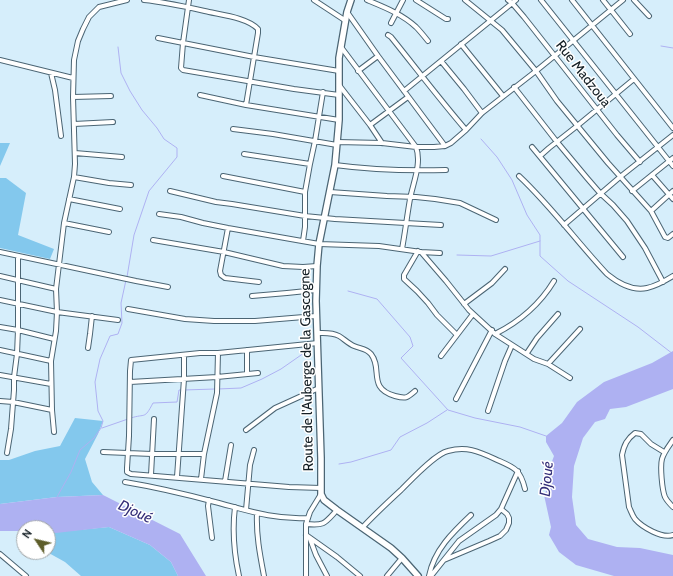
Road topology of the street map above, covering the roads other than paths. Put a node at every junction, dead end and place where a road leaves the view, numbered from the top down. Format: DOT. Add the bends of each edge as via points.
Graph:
graph roads {
  1 [pos="127,0"];
  2 [pos="144,0"];
  3 [pos="189,0"];
  4 [pos="314,0"];
  5 [pos="351,0"];
  6 [pos="367,0"];
  7 [pos="403,0"];
  8 [pos="416,0"];
  9 [pos="465,0"];
  10 [pos="508,0"];
  11 [pos="516,0"];
  12 [pos="541,0"];
  13 [pos="572,0"];
  14 [pos="603,0"];
  15 [pos="624,0"];
  16 [pos="634,0"];
  17 [pos="512,3"];
  18 [pos="188,8"];
  19 [pos="611,11"];
  20 [pos="347,12"];
  21 [pos="396,13"];
  22 [pos="649,16"];
  23 [pos="448,19"];
  24 [pos="346,21"];
  25 [pos="490,21"];
  26 [pos="391,22"];
  27 [pos="592,26"];
  28 [pos="630,34"];
  29 [pos="388,35"];
  30 [pos="158,38"];
  31 [pos="573,40"];
  32 [pos="428,41"];
  33 [pos="183,43"];
  34 [pos="461,44"];
  35 [pos="341,48"];
  36 [pos="378,56"];
  37 [pos="554,56"];
  38 [pos="254,57"];
  39 [pos="0,60"];
  40 [pos="441,61"];
  41 [pos="339,71"];
  42 [pos="358,71"];
  43 [pos="536,71"];
  44 [pos="51,73"];
  45 [pos="422,76"];
  46 [pos="73,78"];
  47 [pos="634,79"];
  48 [pos="249,81"];
  49 [pos="339,84"];
  50 [pos="514,87"];
  51 [pos="404,91"];
  52 [pos="323,92"];
  53 [pos="338,94"];
  54 [pos="616,94"];
  55 [pos="111,96"];
  56 [pos="200,96"];
  57 [pos="408,96"];
  58 [pos="503,96"];
  59 [pos="73,97"];
  60 [pos="246,105"];
  61 [pos="596,109"];
  62 [pos="388,111"];
  63 [pos="482,113"];
  64 [pos="320,116"];
  65 [pos="338,120"];
  66 [pos="113,122"];
  67 [pos="74,124"];
  68 [pos="370,126"];
  69 [pos="577,126"];
  70 [pos="673,128"];
  71 [pos="233,129"];
  72 [pos="466,130"];
  73 [pos="673,135"];
  74 [pos="61,136"];
  75 [pos="315,141"];
  76 [pos="556,142"];
  77 [pos="337,143"];
  78 [pos="382,143"];
  79 [pos="445,146"];
  80 [pos="416,147"];
  81 [pos="532,147"];
  82 [pos="658,147"];
  83 [pos="75,153"];
  84 [pos="244,154"];
  85 [pos="540,156"];
  86 [pos="122,157"];
  87 [pos="671,160"];
  88 [pos="640,162"];
  89 [pos="310,164"];
  90 [pos="335,165"];
  91 [pos="673,166"];
  92 [pos="446,170"];
  93 [pos="417,171"];
  94 [pos="652,175"];
  95 [pos="223,176"];
  96 [pos="520,176"];
  97 [pos="74,177"];
  98 [pos="620,177"];
  99 [pos="131,185"];
  100 [pos="673,190"];
  101 [pos="170,191"];
  102 [pos="632,191"];
  103 [pos="305,192"];
  104 [pos="330,192"];
  105 [pos="600,193"];
  106 [pos="669,194"];
  107 [pos="411,197"];
  108 [pos="69,199"];
  109 [pos="673,199"];
  110 [pos="120,208"];
  111 [pos="583,208"];
  112 [pos="651,211"];
  113 [pos="159,214"];
  114 [pos="305,216"];
  115 [pos="324,218"];
  116 [pos="496,220"];
  117 [pos="64,223"];
  118 [pos="406,223"];
  119 [pos="442,225"];
  120 [pos="564,225"];
  121 [pos="228,228"];
  122 [pos="109,232"];
  123 [pos="673,234"];
  124 [pos="153,240"];
  125 [pos="303,241"];
  126 [pos="319,244"];
  127 [pos="402,249"];
  128 [pos="0,252"];
  129 [pos="224,252"];
  130 [pos="419,252"];
  131 [pos="440,253"];
  132 [pos="18,256"];
  133 [pos="623,257"];
  134 [pos="59,264"];
  135 [pos="317,266"];
  136 [pos="505,269"];
  137 [pos="0,276"];
  138 [pos="673,276"];
  139 [pos="18,280"];
  140 [pos="554,281"];
  141 [pos="259,282"];
  142 [pos="663,282"];
  143 [pos="168,287"];
  144 [pos="56,289"];
  145 [pos="316,290"];
  146 [pos="252,296"];
  147 [pos="0,300"];
  148 [pos="18,303"];
  149 [pos="464,304"];
  150 [pos="128,309"];
  151 [pos="57,312"];
  152 [pos="473,314"];
  153 [pos="558,314"];
  154 [pos="92,316"];
  155 [pos="316,316"];
  156 [pos="118,320"];
  157 [pos="0,327"];
  158 [pos="580,328"];
  159 [pos="18,330"];
  160 [pos="492,330"];
  161 [pos="317,333"];
  162 [pos="495,334"];
  163 [pos="457,335"];
  164 [pos="54,339"];
  165 [pos="318,343"];
  166 [pos="512,345"];
  167 [pos="88,348"];
  168 [pos="0,350"];
  169 [pos="247,350"];
  170 [pos="218,353"];
  171 [pos="527,353"];
  172 [pos="17,354"];
  173 [pos="184,356"];
  174 [pos="441,356"];
  175 [pos="51,361"];
  176 [pos="548,364"];
  177 [pos="258,373"];
  178 [pos="247,374"];
  179 [pos="0,375"];
  180 [pos="14,377"];
  181 [pos="217,377"];
  182 [pos="570,378"];
  183 [pos="184,380"];
  184 [pos="130,382"];
  185 [pos="51,384"];
  186 [pos="319,388"];
  187 [pos="415,391"];
  188 [pos="456,399"];
  189 [pos="0,401"];
  190 [pos="13,402"];
  191 [pos="52,410"];
  192 [pos="488,411"];
  193 [pos="154,419"];
  194 [pos="246,430"];
  195 [pos="54,432"];
  196 [pos="673,440"];
  197 [pos="232,445"];
  198 [pos="254,450"];
  199 [pos="103,452"];
  200 [pos="664,452"];
  201 [pos="7,453"];
  202 [pos="128,453"];
  203 [pos="152,454"];
  204 [pos="179,454"];
  205 [pos="204,454"];
  206 [pos="518,471"];
  207 [pos="151,475"];
  208 [pos="177,477"];
  209 [pos="201,479"];
  210 [pos="225,481"];
  211 [pos="125,482"];
  212 [pos="249,483"];
  213 [pos="525,489"];
  214 [pos="321,491"];
  215 [pos="209,500"];
  216 [pos="235,507"];
  217 [pos="673,507"];
  218 [pos="501,509"];
  219 [pos="246,510"];
  220 [pos="337,510"];
  221 [pos="257,513"];
  222 [pos="471,515"];
  223 [pos="308,518"];
  224 [pos="306,524"];
  225 [pos="362,528"];
  226 [pos="673,535"];
  227 [pos="308,537"];
  228 [pos="212,538"];
  229 [pos="0,554"];
  230 [pos="402,558"];
  231 [pos="444,560"];
  232 [pos="26,576"];
  233 [pos="239,576"];
  234 [pos="264,576"];
  235 [pos="306,576"];
  236 [pos="327,576"];
  237 [pos="360,576"];
  238 [pos="387,576"];
  239 [pos="418,576"];
  240 [pos="430,576"];
  1 -- 46 [label="street" via="99,7 90,17 76,48"];
  2 -- 18 [label="street"];
  3 -- 18 [label="street"];
  4 -- 24 [label="street"];
  5 -- 20 [label="street, Route de l'Auberge de la Gascogne"];
  6 -- 21 [label="street"];
  7 -- 21 [label="street"];
  8 -- 23 [label="street" via="439,16"];
  9 -- 25 [label="street"];
  10 -- 17 [label="street, Rue Madzoua"];
  11 -- 17 [label="street"];
  12 -- 31 [label="street"];
  13 -- 27 [label="street"];
  14 -- 19 [label="street"];
  15 -- 19 [label="street"];
  16 -- 22 [label="street"];
  17 -- 25 [label="street"];
  17 -- 37 [label="street, Rue Madzoua"];
  18 -- 33 [label="street"];
  18 -- 38 [label="street" via="240,19 255,26 258,33"];
  19 -- 27 [label="street"];
  19 -- 28 [label="street"];
  20 -- 24 [label="street, Route de l'Auberge de la Gascogne"];
  20 -- 36 [label="street"];
  21 -- 26 [label="street"];
  21 -- 32 [label="street" via="415,26"];
  24 -- 35 [label="street, Route de l'Auberge de la Gascogne"];
  25 -- 34 [label="street"];
  25 -- 43 [label="street" via="502,30"];
  27 -- 31 [label="street"];
  27 -- 47 [label="street"];
  29 -- 45 [label="street"];
  30 -- 33 [label="street"];
  31 -- 37 [label="street"];
  31 -- 54 [label="street"];
  33 -- 38 [label="street"];
  33 -- 48 [label="street" via="180,65 183,70"];
  34 -- 40 [label="street"];
  34 -- 58 [label="street"];
  35 -- 41 [label="street, Route de l'Auberge de la Gascogne"];
  35 -- 42 [label="street"];
  36 -- 42 [label="street"];
  36 -- 51 [label="street"];
  37 -- 43 [label="street"];
  37 -- 61 [label="street, Rue Madzoua"];
  38 -- 41 [label="street"];
  38 -- 48 [label="street"];
  39 -- 44 [label="street"];
  40 -- 45 [label="street"];
  40 -- 63 [label="street"];
  41 -- 49 [label="street, Route de l'Auberge de la Gascogne"];
  42 -- 62 [label="street"];
  43 -- 50 [label="street"];
  43 -- 69 [label="street"];
  44 -- 46 [label="street"];
  44 -- 74 [label="street"];
  45 -- 51 [label="street"];
  45 -- 72 [label="street"];
  46 -- 59 [label="street"];
  47 -- 54 [label="street"];
  47 -- 70 [label="street"];
  48 -- 52 [label="street"];
  48 -- 60 [label="street"];
  49 -- 53 [label="street, Route de l'Auberge de la Gascogne"];
  49 -- 68 [label="street"];
  50 -- 58 [label="street"];
  50 -- 76 [label="street"];
  51 -- 57 [label="street"];
  52 -- 53 [label="street"];
  52 -- 64 [label="street"];
  53 -- 65 [label="street, Route de l'Auberge de la Gascogne"];
  54 -- 61 [label="street"];
  54 -- 82 [label="street"];
  55 -- 59 [label="street"];
  56 -- 60 [label="street"];
  57 -- 62 [label="street"];
  57 -- 79 [label="street"];
  58 -- 63 [label="street"];
  59 -- 67 [label="street"];
  60 -- 64 [label="street"];
  61 -- 69 [label="street"];
  61 -- 88 [label="street, Rue Madzoua"];
  62 -- 68 [label="street"];
  62 -- 80 [label="street"];
  63 -- 72 [label="street"];
  64 -- 65 [label="street"];
  64 -- 75 [label="street"];
  65 -- 77 [label="street, Route de l'Auberge de la Gascogne"];
  66 -- 67 [label="street"];
  67 -- 83 [label="street"];
  68 -- 78 [label="street"];
  69 -- 76 [label="street"];
  69 -- 98 [label="street"];
  71 -- 75 [label="street"];
  72 -- 79 [label="street"];
  73 -- 82 [label="street"];
  75 -- 77 [label="street"];
  75 -- 89 [label="street"];
  76 -- 85 [label="street"];
  76 -- 105 [label="street"];
  77 -- 78 [label="street"];
  77 -- 90 [label="street, Route de l'Auberge de la Gascogne"];
  78 -- 80 [label="street"];
  79 -- 80 [label="street"];
  80 -- 93 [label="street"];
  81 -- 85 [label="street"];
  82 -- 87 [label="street"];
  82 -- 88 [label="street"];
  83 -- 86 [label="street"];
  83 -- 97 [label="street"];
  84 -- 89 [label="street"];
  85 -- 111 [label="street"];
  87 -- 91 [label="street"];
  87 -- 94 [label="street"];
  88 -- 98 [label="street"];
  89 -- 103 [label="street"];
  90 -- 93 [label="street"];
  90 -- 104 [label="street, Route de l'Auberge de la Gascogne"];
  92 -- 93 [label="street"];
  93 -- 107 [label="street"];
  94 -- 102 [label="street"];
  94 -- 106 [label="street"];
  95 -- 103 [label="street"];
  96 -- 120 [label="street"];
  97 -- 99 [label="street"];
  97 -- 108 [label="street"];
  98 -- 102 [label="street"];
  98 -- 105 [label="street"];
  100 -- 106 [label="street"];
  101 -- 114 [label="street" via="216,202"];
  102 -- 112 [label="street"];
  103 -- 114 [label="street"];
  104 -- 107 [label="street"];
  104 -- 115 [label="street, Route de l'Auberge de la Gascogne"];
  105 -- 111 [label="street"];
  105 -- 142 [label="street" via="627,222 645,248"];
  106 -- 109 [label="street"];
  106 -- 112 [label="street"];
  107 -- 116 [label="street" via="460,203"];
  107 -- 118 [label="street"];
  108 -- 110 [label="street"];
  108 -- 117 [label="street"];
  111 -- 120 [label="street"];
  111 -- 133 [label="street"];
  112 -- 123 [label="street" via="665,237"];
  113 -- 121 [label="street"];
  114 -- 115 [label="street"];
  114 -- 125 [label="street"];
  115 -- 118 [label="street"];
  115 -- 126 [label="street, Route de l'Auberge de la Gascogne"];
  117 -- 122 [label="street"];
  117 -- 134 [label="street"];
  118 -- 119 [label="street"];
  118 -- 127 [label="street"];
  120 -- 142 [label="street" via="614,280 642,289"];
  121 -- 125 [label="street"];
  121 -- 129 [label="street"];
  124 -- 129 [label="street"];
  125 -- 126 [label="street"];
  126 -- 127 [label="street"];
  126 -- 135 [label="street, Route de l'Auberge de la Gascogne"];
  127 -- 130 [label="street"];
  128 -- 132 [label="street"];
  129 -- 135 [label="street" via="283,266"];
  129 -- 141 [label="street" via="221,275 225,278"];
  130 -- 131 [label="street"];
  130 -- 149 [label="street"];
  130 -- 163 [label="street" via="404,279"];
  132 -- 134 [label="street"];
  132 -- 139 [label="street"];
  134 -- 143 [label="street"];
  134 -- 144 [label="street"];
  135 -- 145 [label="street, Route de l'Auberge de la Gascogne"];
  136 -- 149 [label="street" via="492,283"];
  137 -- 139 [label="street"];
  138 -- 142 [label="street"];
  139 -- 144 [label="street"];
  139 -- 148 [label="street"];
  140 -- 162 [label="street" via="533,307"];
  144 -- 151 [label="street"];
  145 -- 146 [label="street"];
  145 -- 155 [label="street, Route de l'Auberge de la Gascogne"];
  147 -- 148 [label="street"];
  148 -- 151 [label="street"];
  148 -- 159 [label="street"];
  149 -- 152 [label="street"];
  150 -- 155 [label="street" via="214,321 255,321"];
  151 -- 154 [label="street"];
  151 -- 164 [label="street"];
  152 -- 160 [label="street"];
  152 -- 163 [label="street"];
  153 -- 171 [label="street"];
  154 -- 156 [label="street"];
  154 -- 167 [label="street"];
  155 -- 161 [label="street, Route de l'Auberge de la Gascogne"];
  157 -- 159 [label="street"];
  158 -- 176 [label="street"];
  159 -- 164 [label="street"];
  159 -- 172 [label="street"];
  160 -- 162 [label="street"];
  160 -- 188 [label="street"];
  161 -- 165 [label="street, Route de l'Auberge de la Gascogne"];
  161 -- 187 [label="street" via="337,335 352,346 366,349 373,357 379,384 388,394 405,398"];
  162 -- 166 [label="street"];
  163 -- 174 [label="street"];
  164 -- 175 [label="street"];
  165 -- 169 [label="street"];
  165 -- 186 [label="street, Route de l'Auberge de la Gascogne"];
  166 -- 171 [label="street"];
  166 -- 192 [label="street"];
  168 -- 172 [label="street"];
  169 -- 170 [label="street"];
  169 -- 178 [label="street"];
  170 -- 173 [label="street"];
  170 -- 181 [label="street"];
  171 -- 176 [label="street" via="534,359"];
  172 -- 175 [label="street"];
  172 -- 180 [label="street"];
  173 -- 183 [label="street"];
  173 -- 184 [label="street" via="131,360"];
  175 -- 185 [label="street"];
  176 -- 182 [label="street"];
  177 -- 178 [label="street"];
  178 -- 181 [label="street"];
  179 -- 180 [label="street"];
  180 -- 185 [label="street"];
  180 -- 190 [label="street"];
  181 -- 183 [label="street"];
  181 -- 205 [label="street" via="217,393"];
  183 -- 184 [label="street"];
  183 -- 204 [label="street"];
  184 -- 202 [label="street"];
  185 -- 191 [label="street"];
  186 -- 194 [label="street" via="275,408"];
  186 -- 214 [label="street, Route de l'Auberge de la Gascogne"];
  189 -- 190 [label="street"];
  190 -- 191 [label="street"];
  190 -- 201 [label="street"];
  191 -- 195 [label="street"];
  193 -- 203 [label="street"];
  196 -- 200 [label="street"];
  197 -- 210 [label="street"];
  198 -- 212 [label="street"];
  199 -- 202 [label="street"];
  200 -- 217 [label="street" via="660,466 663,488 665,497"];
  200 -- 226 [label="street" via="641,434 635,433 626,442 622,455 629,507 635,520 655,533"];
  202 -- 203 [label="street"];
  202 -- 207 [label="street" via="127,472"];
  203 -- 204 [label="street"];
  203 -- 207 [label="street"];
  204 -- 205 [label="street"];
  204 -- 208 [label="street"];
  205 -- 209 [label="street"];
  206 -- 213 [label="street"];
  206 -- 218 [label="street"];
  206 -- 225 [label="street" via="471,449 447,451 414,477"];
  207 -- 208 [label="street"];
  208 -- 209 [label="street"];
  209 -- 210 [label="street"];
  210 -- 212 [label="street"];
  211 -- 215 [label="street"];
  212 -- 214 [label="street"];
  212 -- 219 [label="street"];
  214 -- 220 [label="street" via="324,500"];
  214 -- 223 [label="street"];
  215 -- 216 [label="street"];
  215 -- 228 [label="street"];
  216 -- 219 [label="street"];
  216 -- 233 [label="street" via="234,544"];
  218 -- 231 [label="street" via="459,542"];
  218 -- 231 [label="street" via="507,514 509,523 500,536"];
  219 -- 221 [label="street"];
  220 -- 224 [label="street" via="321,525"];
  220 -- 225 [label="street"];
  221 -- 223 [label="street" via="286,518"];
  221 -- 234 [label="street" via="256,529"];
  222 -- 240 [label="street" via="443,543 432,564"];
  223 -- 224 [label="street"];
  224 -- 227 [label="street"];
  225 -- 230 [label="street"];
  227 -- 235 [label="street"];
  227 -- 236 [label="street"];
  227 -- 237 [label="street"];
  229 -- 232 [label="street"];
  230 -- 238 [label="street"];
  230 -- 239 [label="street"];
  231 -- 240 [label="street"];
}
